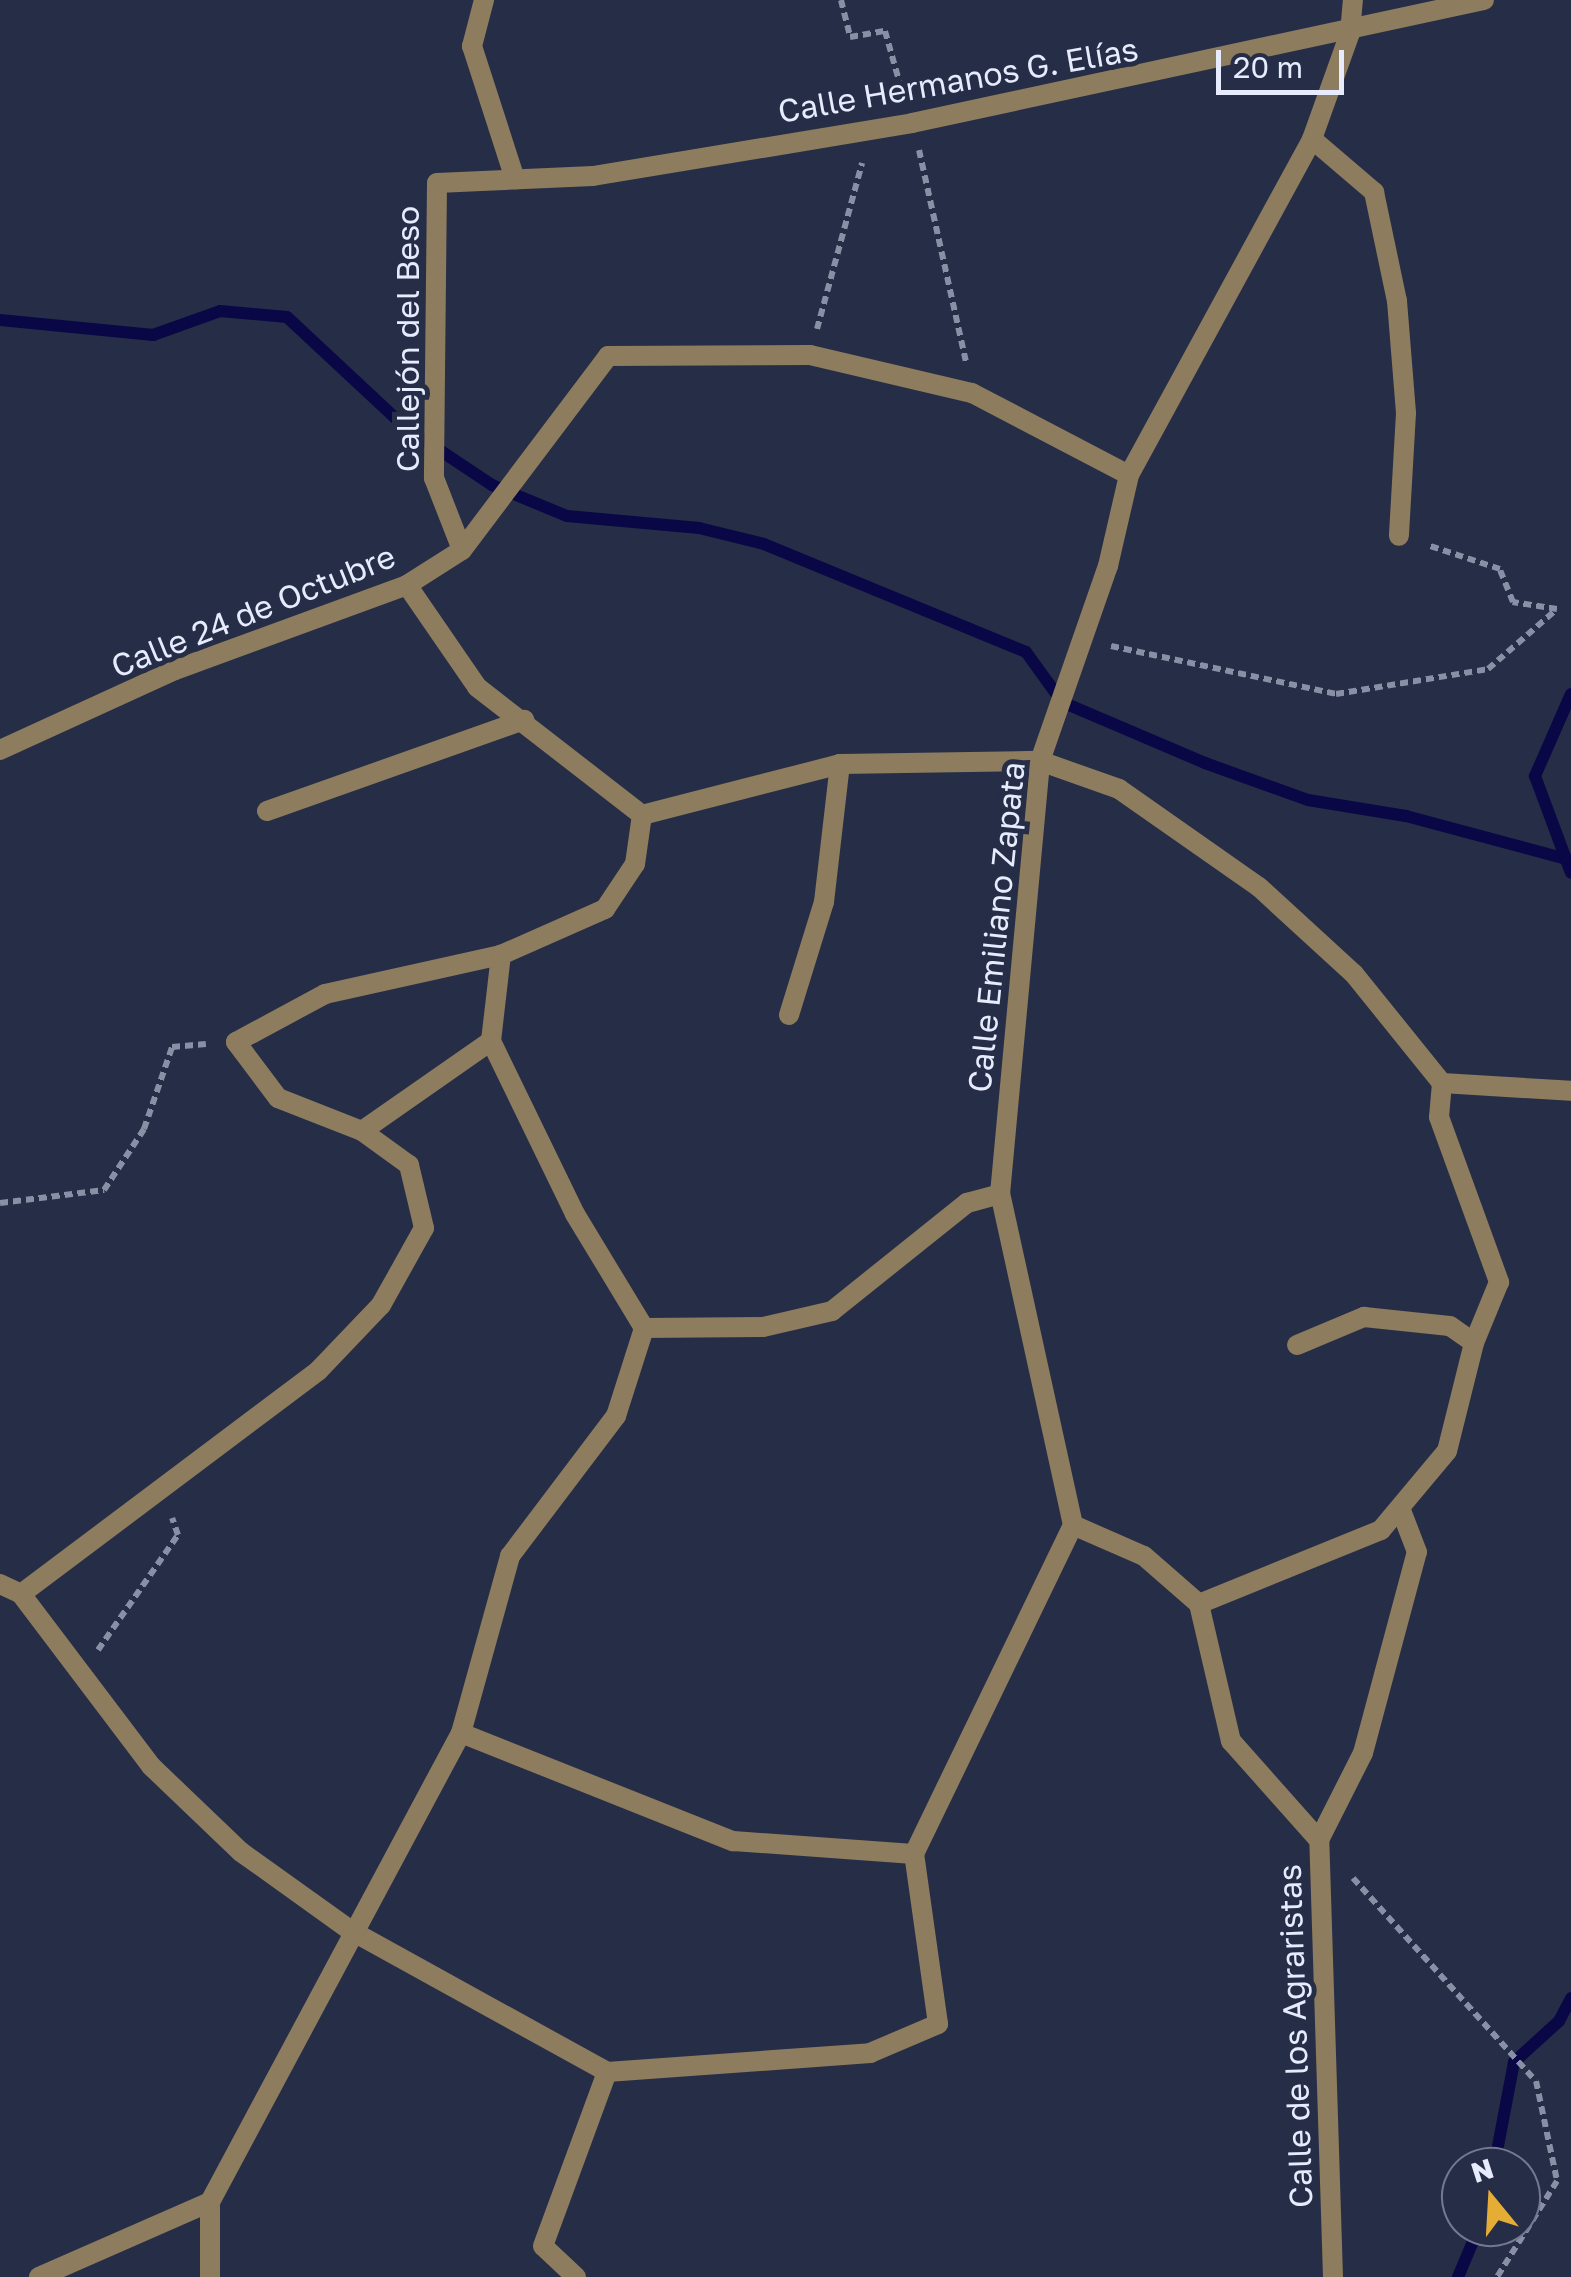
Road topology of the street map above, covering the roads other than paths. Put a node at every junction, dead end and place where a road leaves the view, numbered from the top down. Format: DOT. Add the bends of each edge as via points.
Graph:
graph roads {
  1 [pos="484,0"];
  2 [pos="1353,0"];
  3 [pos="1484,0"];
  4 [pos="1350,34"];
  5 [pos="1312,139"];
  6 [pos="515,180"];
  7 [pos="437,184"];
  8 [pos="1129,475"];
  9 [pos="1399,536"];
  10 [pos="462,550"];
  11 [pos="407,584"];
  12 [pos="524,720"];
  13 [pos="0,750"];
  14 [pos="1040,762"];
  15 [pos="840,764"];
  16 [pos="267,812"];
  17 [pos="642,815"];
  18 [pos="501,955"];
  19 [pos="789,1014"];
  20 [pos="491,1041"];
  21 [pos="1442,1083"];
  22 [pos="1571,1090"];
  23 [pos="362,1131"];
  24 [pos="1000,1194"];
  25 [pos="644,1328"];
  26 [pos="1474,1344"];
  27 [pos="1297,1345"];
  28 [pos="1402,1513"];
  29 [pos="1072,1524"];
  30 [pos="0,1584"];
  31 [pos="21,1594"];
  32 [pos="1198,1604"];
  33 [pos="460,1733"];
  34 [pos="1319,1840"];
  35 [pos="914,1854"];
  36 [pos="350,1930"];
  37 [pos="606,2072"];
  38 [pos="210,2202"];
  39 [pos="39,2277"];
  40 [pos="210,2277"];
  41 [pos="576,2277"];
  42 [pos="1333,2277"];
  1 -- 6 [label="street" via="472,46 490,122"];
  2 -- 4 [label="street, Calle Emiliano Zapata"];
  3 -- 4 [label="street, Calle Hermanos G. Elías"];
  4 -- 5 [label="street, Calle Emiliano Zapata"];
  4 -- 6 [label="street, Calle Hermanos G. Elías" via="871,128 593,176"];
  5 -- 8 [label="street, Calle Emiliano Zapata"];
  5 -- 9 [label="street" via="1374,192 1397,300 1406,413"];
  6 -- 7 [label="street, Calle Hermanos G. Elías"];
  7 -- 10 [label="street, Callejón del Beso" via="434,478"];
  8 -- 10 [label="street, Calle 24 de Octubre" via="972,393 810,355 608,356"];
  8 -- 14 [label="street, Calle Emiliano Zapata"];
  10 -- 11 [label="street, Calle 24 de Octubre"];
  11 -- 12 [label="street" via="476,687"];
  11 -- 13 [label="street, Calle 24 de Octubre" via="175,670"];
  12 -- 16 [label="street"];
  12 -- 17 [label="street"];
  14 -- 15 [label="street"];
  14 -- 21 [label="street" via="1119,789 1259,887 1354,974"];
  14 -- 24 [label="street, Calle Emiliano Zapata"];
  15 -- 17 [label="street"];
  15 -- 19 [label="street" via="824,902"];
  17 -- 18 [label="street" via="635,864 605,908"];
  18 -- 20 [label="street"];
  18 -- 23 [label="street" via="325,994 236,1042 278,1098"];
  20 -- 23 [label="street"];
  20 -- 25 [label="street" via="574,1214"];
  21 -- 22 [label="street"];
  21 -- 26 [label="street" via="1439,1116 1482,1218 1498,1282"];
  23 -- 31 [label="street" via="409,1164 424,1228 382,1305 318,1371"];
  24 -- 25 [label="street" via="968,1203 832,1311 763,1327"];
  24 -- 29 [label="street, Calle Emiliano Zapata"];
  25 -- 33 [label="street" via="616,1416 510,1556"];
  26 -- 27 [label="street" via="1450,1326 1364,1317"];
  26 -- 28 [label="street" via="1447,1451"];
  28 -- 32 [label="street" via="1381,1530"];
  28 -- 34 [label="street, Calle de los Agraristas" via="1418,1552 1363,1753"];
  29 -- 32 [label="street" via="1144,1556"];
  29 -- 35 [label="street"];
  30 -- 31 [label="street"];
  31 -- 36 [label="street" via="151,1766 228,1840"];
  32 -- 34 [label="street" via="1231,1741"];
  33 -- 35 [label="street" via="733,1841"];
  33 -- 36 [label="street"];
  34 -- 42 [label="street, Calle de los Agraristas"];
  35 -- 37 [label="street" via="938,2024 870,2053"];
  36 -- 37 [label="street"];
  36 -- 38 [label="street"];
  37 -- 41 [label="street" via="543,2246"];
  38 -- 39 [label="street"];
  38 -- 40 [label="street"];
}
